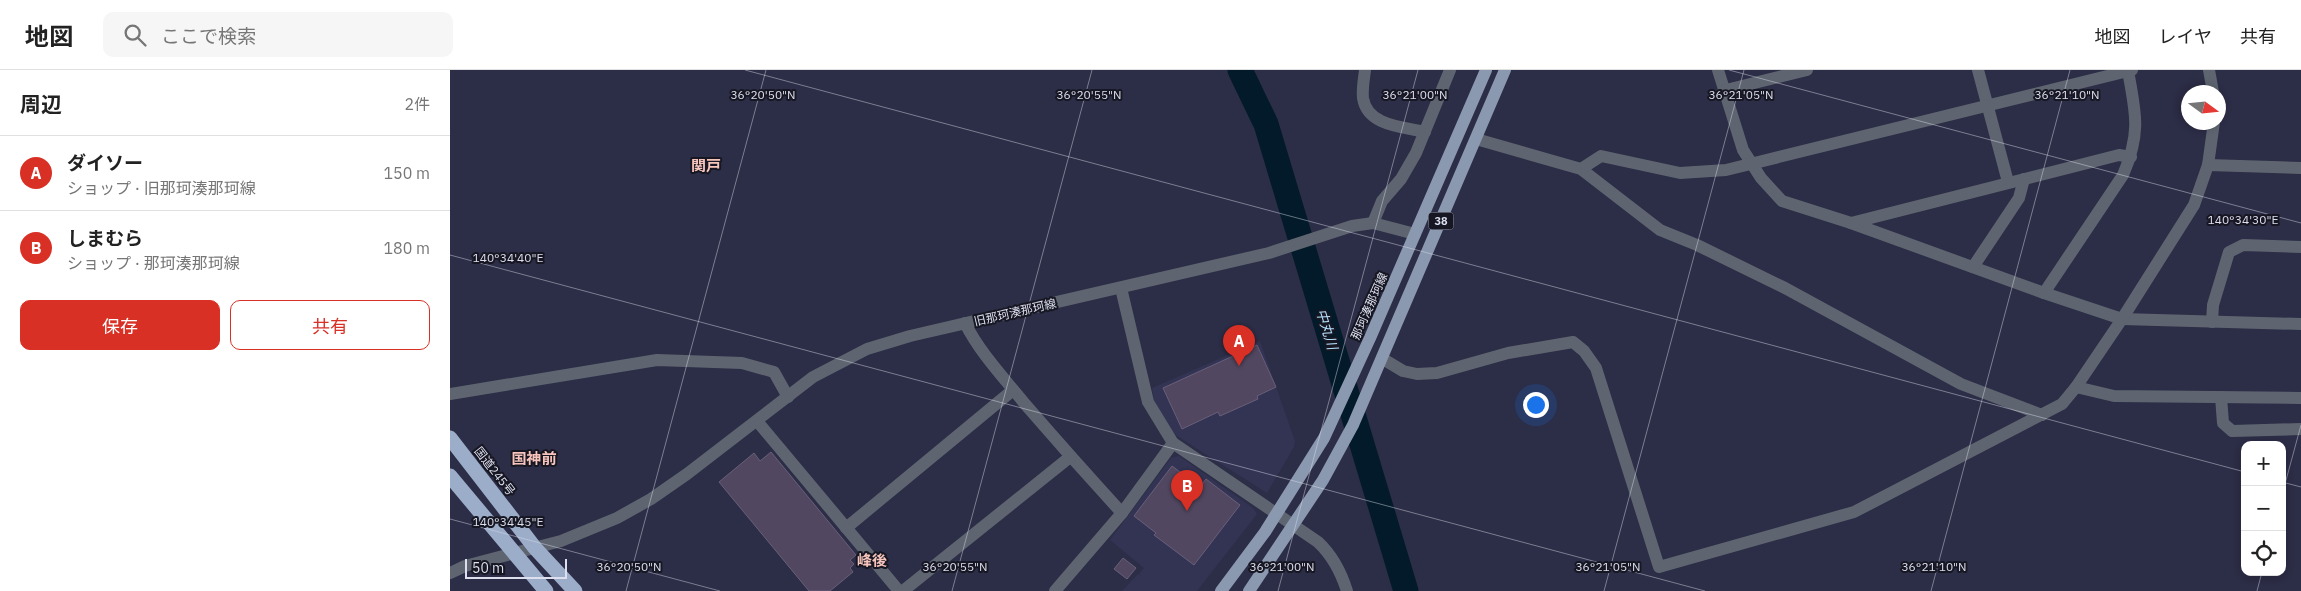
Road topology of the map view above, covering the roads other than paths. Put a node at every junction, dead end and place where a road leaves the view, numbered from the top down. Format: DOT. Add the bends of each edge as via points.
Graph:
graph roads {
  1 [pos="1365,70"];
  2 [pos="1450,70"];
  3 [pos="1486,70"];
  4 [pos="1505,70"];
  5 [pos="1718,70"];
  6 [pos="1807,70"];
  7 [pos="1978,70"];
  8 [pos="2130,70"];
  9 [pos="2209,70"];
  10 [pos="2212,85"];
  11 [pos="1726,90"];
  12 [pos="1988,106"];
  13 [pos="2213,130"];
  14 [pos="1425,132"];
  15 [pos="1476,139"];
  16 [pos="2130,157"];
  17 [pos="1753,165"];
  18 [pos="2208,165"];
  19 [pos="1580,168"];
  20 [pos="2301,168"];
  21 [pos="2024,179"];
  22 [pos="2008,182"];
  23 [pos="1373,223"];
  24 [pos="1851,223"];
  25 [pos="1415,234"];
  26 [pos="2301,247"];
  27 [pos="1973,267"];
  28 [pos="1121,288"];
  29 [pos="2044,293"];
  30 [pos="2122,319"];
  31 [pos="2212,322"];
  32 [pos="965,324"];
  33 [pos="2301,324"];
  34 [pos="1382,359"];
  35 [pos="2076,387"];
  36 [pos="1013,390"];
  37 [pos="450,394"];
  38 [pos="788,397"];
  39 [pos="2221,397"];
  40 [pos="2301,398"];
  41 [pos="2042,415"];
  42 [pos="757,421"];
  43 [pos="2301,429"];
  44 [pos="450,438"];
  45 [pos="1173,443"];
  46 [pos="1070,457"];
  47 [pos="450,476"];
  48 [pos="1122,513"];
  49 [pos="1278,513"];
  50 [pos="1295,525"];
  51 [pos="846,528"];
  52 [pos="535,548"];
  53 [pos="514,554"];
  54 [pos="450,573"];
  55 [pos="546,591"];
  56 [pos="574,591"];
  57 [pos="899,591"];
  58 [pos="903,591"];
  59 [pos="1054,591"];
  60 [pos="1221,591"];
  61 [pos="1248,591"];
  62 [pos="1347,591"];
  1 -- 14 [label="street" via="1363,99 1371,116"];
  2 -- 14 [label="street"];
  3 -- 25 [label="main road, 那珂湊那珂線 / 38"];
  4 -- 15 [label="main road, 38"];
  5 -- 11 [label="street"];
  6 -- 11 [label="street"];
  7 -- 12 [label="street"];
  8 -- 12 [label="street"];
  8 -- 16 [label="street" via="2137,120"];
  9 -- 10 [label="street"];
  11 -- 17 [label="street" via="1743,150"];
  12 -- 17 [label="street"];
  12 -- 22 [label="street"];
  13 -- 18 [label="street"];
  14 -- 23 [label="street" via="1401,179 1382,201"];
  15 -- 19 [label="street"];
  15 -- 34 [label="main road, 38"];
  16 -- 21 [label="street" via="2119,155"];
  16 -- 29 [label="street" via="2123,175"];
  17 -- 19 [label="street" via="1680,173 1601,156"];
  17 -- 24 [label="street" via="1782,201"];
  18 -- 20 [label="street"];
  18 -- 30 [label="street" via="2194,205"];
  19 -- 41 [label="street" via="1660,230 1785,288 1961,384"];
  21 -- 22 [label="street"];
  21 -- 27 [label="street" via="2018,198"];
  22 -- 24 [label="street"];
  23 -- 25 [label="street"];
  23 -- 28 [label="street, 旧那珂湊那珂線" via="1352,226 1269,253"];
  24 -- 27 [label="street"];
  25 -- 49 [label="main road, 那珂湊那珂線 / 38" via="1324,438"];
  26 -- 31 [label="street" via="2243,245 2229,252"];
  27 -- 29 [label="street"];
  28 -- 32 [label="street, 旧那珂湊那珂線"];
  28 -- 45 [label="street" via="1148,402"];
  29 -- 30 [label="street"];
  30 -- 31 [label="street"];
  30 -- 35 [label="street"];
  31 -- 33 [label="street"];
  32 -- 36 [label="street"];
  32 -- 38 [label="street, 旧那珂湊那珂線" via="867,349 813,377"];
  34 -- 41 [label="street" via="1403,371 1437,373 1508,353 1573,342 1596,368 1659,567 1854,512"];
  34 -- 50 [label="main road, 38" via="1334,463"];
  35 -- 39 [label="street" via="2114,396"];
  35 -- 41 [label="street" via="2062,404"];
  36 -- 46 [label="street"];
  36 -- 51 [label="street"];
  37 -- 38 [label="street" via="656,360 742,363 774,372"];
  38 -- 42 [label="street, 旧那珂湊那珂線"];
  39 -- 40 [label="street"];
  39 -- 43 [label="street" via="2223,423 2232,431"];
  42 -- 51 [label="street"];
  42 -- 52 [label="street, 旧那珂湊那珂線" via="651,499 590,530"];
  44 -- 52 [label="highway, 国道245号"];
  45 -- 48 [label="street"];
  45 -- 49 [label="street"];
  46 -- 48 [label="street"];
  46 -- 58 [label="street"];
  47 -- 53 [label="highway"];
  48 -- 59 [label="street"];
  49 -- 50 [label="street"];
  49 -- 60 [label="main road, 那珂湊那珂線 / 38"];
  50 -- 61 [label="main road, 38"];
  50 -- 62 [label="street" via="1327,550 1342,574"];
  51 -- 57 [label="street"];
  52 -- 53 [label="street, 旧那珂湊那珂線"];
  52 -- 56 [label="highway, 国道245号"];
  53 -- 54 [label="street, 旧那珂湊那珂線"];
  53 -- 55 [label="highway"];
}
